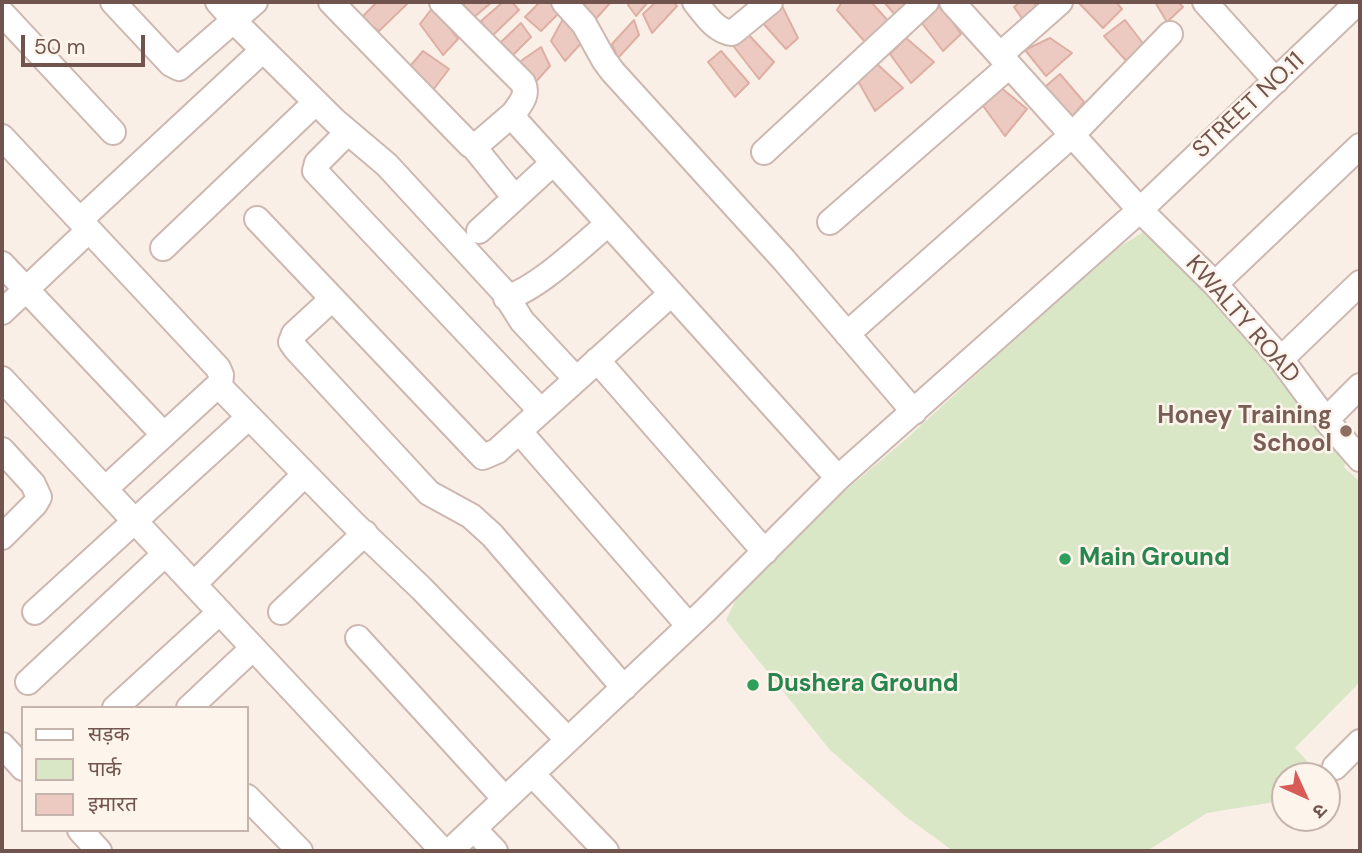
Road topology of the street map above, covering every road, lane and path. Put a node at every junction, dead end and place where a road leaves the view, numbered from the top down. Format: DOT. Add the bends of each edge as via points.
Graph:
graph roads {
  1 [pos="113,2"];
  2 [pos="255,2"];
  3 [pos="331,2"];
  4 [pos="442,2"];
  5 [pos="564,2"];
  6 [pos="695,2"];
  7 [pos="770,2"];
  8 [pos="926,2"];
  9 [pos="952,2"];
  10 [pos="1060,2"];
  11 [pos="1205,2"];
  12 [pos="1359,2"];
  13 [pos="226,11"];
  14 [pos="2,13"];
  15 [pos="1170,34"];
  16 [pos="263,50"];
  17 [pos="1004,60"];
  18 [pos="1276,81"];
  19 [pos="316,102"];
  20 [pos="514,113"];
  21 [pos="113,132"];
  22 [pos="348,132"];
  23 [pos="1072,135"];
  24 [pos="2,137"];
  25 [pos="472,146"];
  26 [pos="1360,146"];
  27 [pos="764,152"];
  28 [pos="554,163"];
  29 [pos="514,198"];
  30 [pos="1140,210"];
  31 [pos="257,219"];
  32 [pos="830,222"];
  33 [pos="85,225"];
  34 [pos="608,225"];
  35 [pos="479,231"];
  36 [pos="163,248"];
  37 [pos="2,264"];
  38 [pos="1360,283"];
  39 [pos="1214,284"];
  40 [pos="25,289"];
  41 [pos="671,294"];
  42 [pos="506,298"];
  43 [pos="332,299"];
  44 [pos="2,312"];
  45 [pos="848,334"];
  46 [pos="1281,359"];
  47 [pos="597,360"];
  48 [pos="2,379"];
  49 [pos="576,379"];
  50 [pos="1360,386"];
  51 [pos="220,387"];
  52 [pos="541,411"];
  53 [pos="914,412"];
  54 [pos="249,416"];
  55 [pos="1326,420"];
  56 [pos="519,430"];
  57 [pos="163,435"];
  58 [pos="2,450"];
  59 [pos="1360,459"];
  60 [pos="305,474"];
  61 [pos="838,478"];
  62 [pos="105,489"];
  63 [pos="135,522"];
  64 [pos="365,534"];
  65 [pos="2,537"];
  66 [pos="765,552"];
  67 [pos="165,554"];
  68 [pos="194,584"];
  69 [pos="35,612"];
  70 [pos="220,612"];
  71 [pos="281,612"];
  72 [pos="690,626"];
  73 [pos="358,638"];
  74 [pos="253,648"];
  75 [pos="28,682"];
  76 [pos="624,688"];
  77 [pos="117,706"];
  78 [pos="191,706"];
  79 [pos="568,740"];
  80 [pos="1360,742"];
  81 [pos="2,745"];
  82 [pos="1340,762"];
  83 [pos="21,766"];
  84 [pos="533,774"];
  85 [pos="248,798"];
  86 [pos="505,799"];
  87 [pos="474,829"];
  88 [pos="82,832"];
  89 [pos="99,851"];
  90 [pos="300,851"];
  91 [pos="443,851"];
  92 [pos="450,851"];
  93 [pos="495,851"];
  94 [pos="606,851"];
  1 -- 13 [label="street" via="178,68"];
  2 -- 13 [label="street"];
  3 -- 25 [label="street"];
  4 -- 20 [label="street" via="523,83 526,92"];
  5 -- 45 [label="street" via="584,24 613,72"];
  6 -- 7 [label="street" via="715,25 732,33"];
  8 -- 27 [label="street"];
  9 -- 17 [label="street, KWALTY ROAD"];
  10 -- 17 [label="street"];
  11 -- 18 [label="street"];
  12 -- 18 [label="street, STREET NO.11"];
  13 -- 16 [label="street"];
  14 -- 21 [label="street"];
  15 -- 23 [label="street"];
  16 -- 19 [label="street"];
  16 -- 33 [label="street"];
  17 -- 23 [label="street, KWALTY ROAD"];
  17 -- 32 [label="street"];
  18 -- 30 [label="street, STREET NO.11"];
  19 -- 22 [label="street"];
  19 -- 36 [label="street"];
  20 -- 25 [label="street"];
  20 -- 28 [label="street"];
  22 -- 42 [label="street" via="387,165"];
  22 -- 52 [label="street" via="317,163 316,171"];
  23 -- 30 [label="street, KWALTY ROAD"];
  23 -- 45 [label="street"];
  24 -- 33 [label="street"];
  25 -- 29 [label="street"];
  26 -- 39 [label="street"];
  28 -- 29 [label="street"];
  28 -- 34 [label="street"];
  29 -- 35 [label="street"];
  30 -- 39 [label="street, KWALTY ROAD"];
  30 -- 53 [label="street, STREET NO.11"];
  31 -- 43 [label="street"];
  33 -- 40 [label="street"];
  33 -- 51 [label="street" via="218,368"];
  34 -- 41 [label="street"];
  34 -- 42 [label="street" via="533,284"];
  37 -- 40 [label="street"];
  38 -- 46 [label="street"];
  39 -- 46 [label="street, KWALTY ROAD"];
  40 -- 44 [label="street"];
  40 -- 57 [label="street"];
  41 -- 47 [label="street"];
  41 -- 61 [label="street"];
  42 -- 49 [label="street"];
  43 -- 56 [label="street" via="482,457"];
  43 -- 76 [label="street" via="294,334 291,342 296,349 429,493 471,516 492,535"];
  45 -- 53 [label="street"];
  46 -- 55 [label="street, KWALTY ROAD"];
  47 -- 49 [label="street"];
  47 -- 66 [label="street"];
  48 -- 62 [label="street"];
  49 -- 52 [label="street"];
  50 -- 55 [label="street"];
  51 -- 54 [label="street"];
  51 -- 57 [label="street"];
  52 -- 56 [label="street"];
  53 -- 61 [label="street, STREET NO.11"];
  54 -- 60 [label="street"];
  54 -- 63 [label="street"];
  55 -- 59 [label="street, KWALTY ROAD"];
  56 -- 72 [label="street"];
  57 -- 62 [label="street"];
  58 -- 65 [label="street" via="39,496"];
  60 -- 64 [label="street"];
  60 -- 68 [label="street"];
  61 -- 66 [label="street, STREET NO.11"];
  62 -- 63 [label="street"];
  63 -- 67 [label="street"];
  63 -- 69 [label="street"];
  64 -- 71 [label="street"];
  64 -- 79 [label="street"];
  66 -- 72 [label="street, STREET NO.11"];
  67 -- 68 [label="street"];
  67 -- 75 [label="street"];
  68 -- 70 [label="street"];
  70 -- 74 [label="street"];
  70 -- 77 [label="street"];
  72 -- 76 [label="street, STREET NO.11"];
  73 -- 86 [label="street"];
  74 -- 78 [label="street"];
  74 -- 91 [label="street"];
  76 -- 79 [label="street, STREET NO.11"];
  79 -- 84 [label="street, STREET NO.11"];
  80 -- 82 [label="street"];
  81 -- 83 [label="street"];
  84 -- 86 [label="street, STREET NO.11"];
  84 -- 94 [label="street"];
  85 -- 90 [label="street"];
  86 -- 87 [label="street, STREET NO.11"];
  87 -- 92 [label="street, STREET NO.11"];
  87 -- 93 [label="street"];
  88 -- 89 [label="street"];
}
